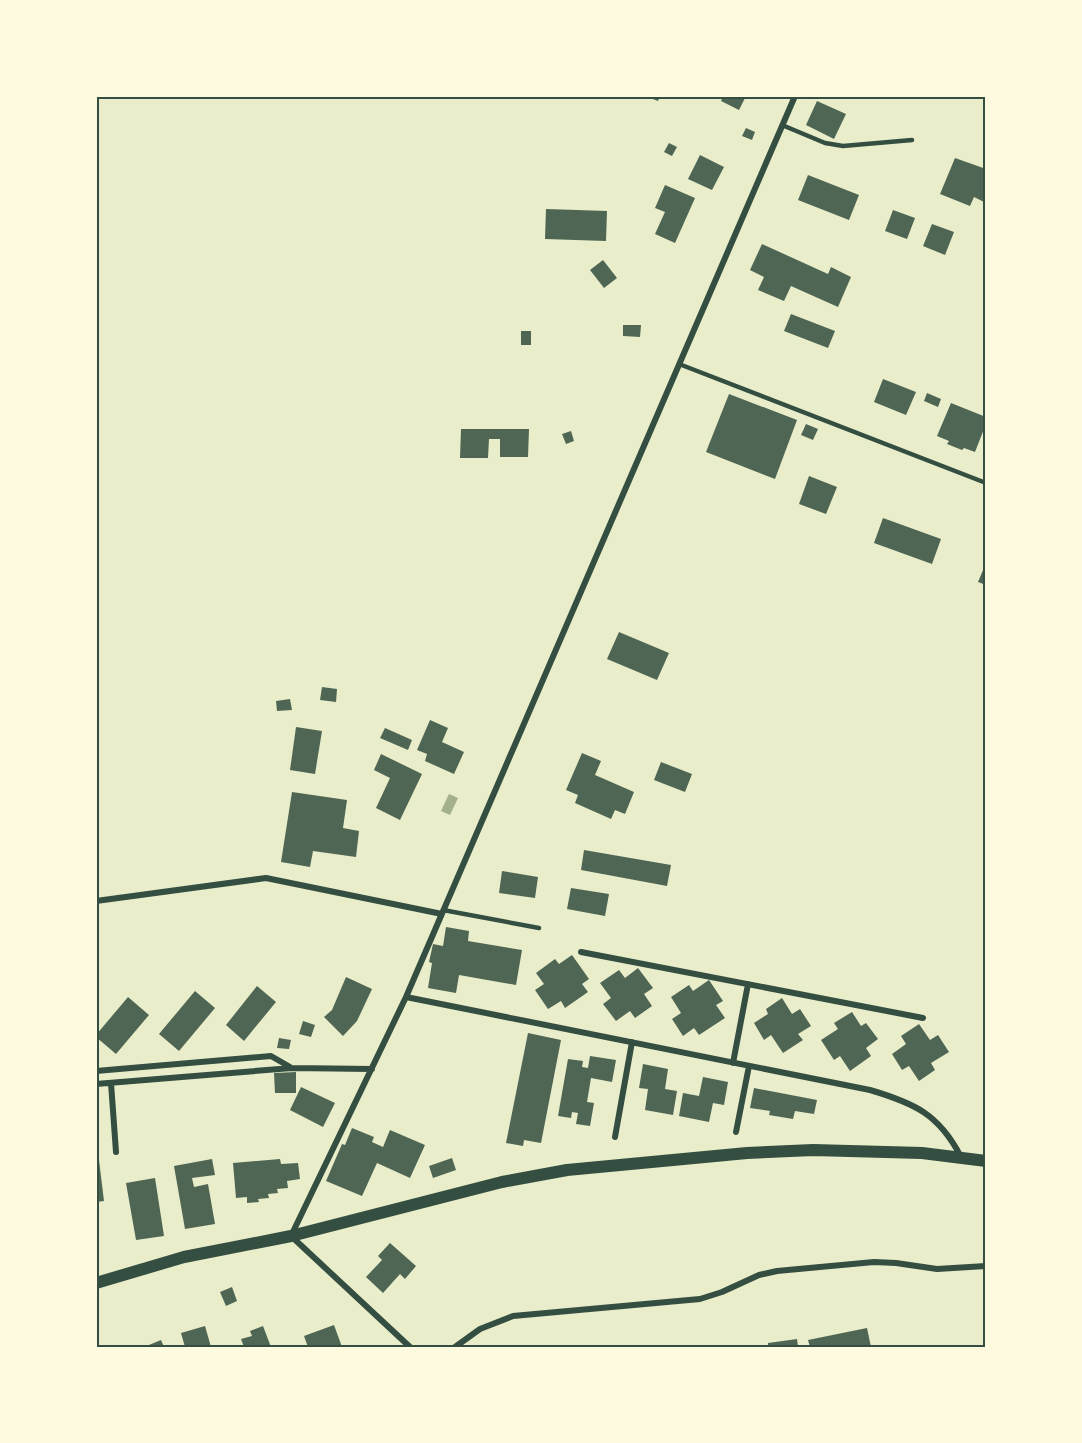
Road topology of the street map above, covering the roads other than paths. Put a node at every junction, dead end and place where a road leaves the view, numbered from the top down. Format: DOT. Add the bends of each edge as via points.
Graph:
graph roads {
  1 [pos="792,97"];
  2 [pos="782,124"];
  3 [pos="912,140"];
  4 [pos="679,364"];
  5 [pos="986,483"];
  6 [pos="96,901"];
  7 [pos="442,912"];
  8 [pos="539,928"];
  9 [pos="581,952"];
  10 [pos="748,984"];
  11 [pos="406,998"];
  12 [pos="923,1018"];
  13 [pos="632,1042"];
  14 [pos="733,1063"];
  15 [pos="749,1066"];
  16 [pos="292,1068"];
  17 [pos="372,1070"];
  18 [pos="96,1071"];
  19 [pos="111,1083"];
  20 [pos="96,1084"];
  21 [pos="736,1132"];
  22 [pos="615,1137"];
  23 [pos="116,1152"];
  24 [pos="961,1157"];
  25 [pos="986,1161"];
  26 [pos="291,1236"];
  27 [pos="986,1266"];
  28 [pos="96,1283"];
  29 [pos="410,1347"];
  30 [pos="455,1347"];
  1 -- 2 [label="street"];
  2 -- 3 [label="lane" via="825,143 843,146"];
  2 -- 4 [label="street"];
  4 -- 5 [label="lane"];
  4 -- 7 [label="street"];
  6 -- 7 [label="street" via="266,878"];
  7 -- 8 [label="lane"];
  7 -- 11 [label="street"];
  9 -- 10 [label="street"];
  10 -- 12 [label="street"];
  10 -- 14 [label="street"];
  11 -- 13 [label="street"];
  11 -- 17 [label="street"];
  13 -- 14 [label="street"];
  13 -- 22 [label="street"];
  14 -- 15 [label="street"];
  15 -- 21 [label="street"];
  15 -- 24 [label="street" via="870,1090 905,1101 936,1120"];
  16 -- 17 [label="street"];
  16 -- 18 [label="street" via="271,1056"];
  16 -- 19 [label="street"];
  17 -- 26 [label="street"];
  19 -- 20 [label="street"];
  19 -- 23 [label="street"];
  24 -- 25 [label="main road"];
  24 -- 26 [label="main road" via="792,1151 578,1169 502,1182"];
  26 -- 28 [label="main road" via="184,1257"];
  26 -- 29 [label="street"];
  27 -- 30 [label="street" via="937,1269 874,1262 772,1272 700,1299 513,1317 480,1329"];
}
